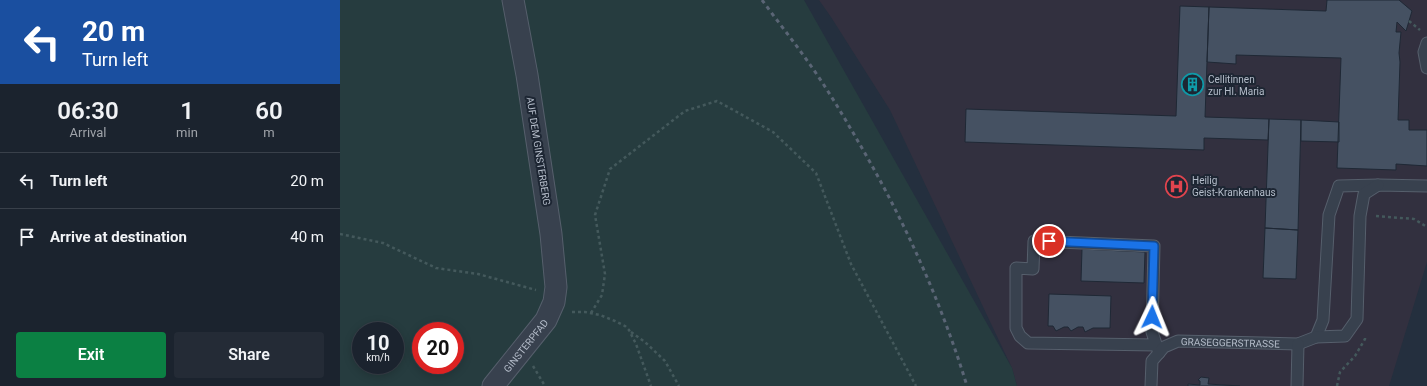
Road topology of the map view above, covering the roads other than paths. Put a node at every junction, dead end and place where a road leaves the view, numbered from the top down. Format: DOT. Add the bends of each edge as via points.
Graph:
graph roads {
  1 [pos="513,0"];
  2 [pos="1427,43"];
  3 [pos="1427,68"];
  4 [pos="1378,185"];
  5 [pos="1427,186"];
  6 [pos="554,302"];
  7 [pos="1316,337"];
  8 [pos="1298,344"];
  9 [pos="1157,349"];
  10 [pos="493,386"];
  11 [pos="1151,386"];
  12 [pos="1296,386"];
  1 -- 6 [label="street, AUF DEM GINSTERBERG" via="551,234 556,287"];
  2 -- 3 [label="lane" via="1424,52"];
  4 -- 5 [label="lane"];
  4 -- 7 [label="lane, GRASEGGERSTRASSE" via="1364,194 1360,216 1357,320 1345,336"];
  4 -- 7 [label="lane" via="1339,186 1329,215 1323,320"];
  6 -- 10 [label="street, GINSTERPFAD" via="546,320"];
  7 -- 8 [label="lane, GRASEGGERSTRASSE"];
  8 -- 9 [label="lane, GRASEGGERSTRASSE" via="1178,341"];
  8 -- 12 [label="lane"];
  9 -- 9 [label="lane" via="1152,332 1154,246 1034,240 1033,269 1016,268 1016,328 1020,336 1028,343"];
  9 -- 11 [label="lane" via="1152,361"];
}
